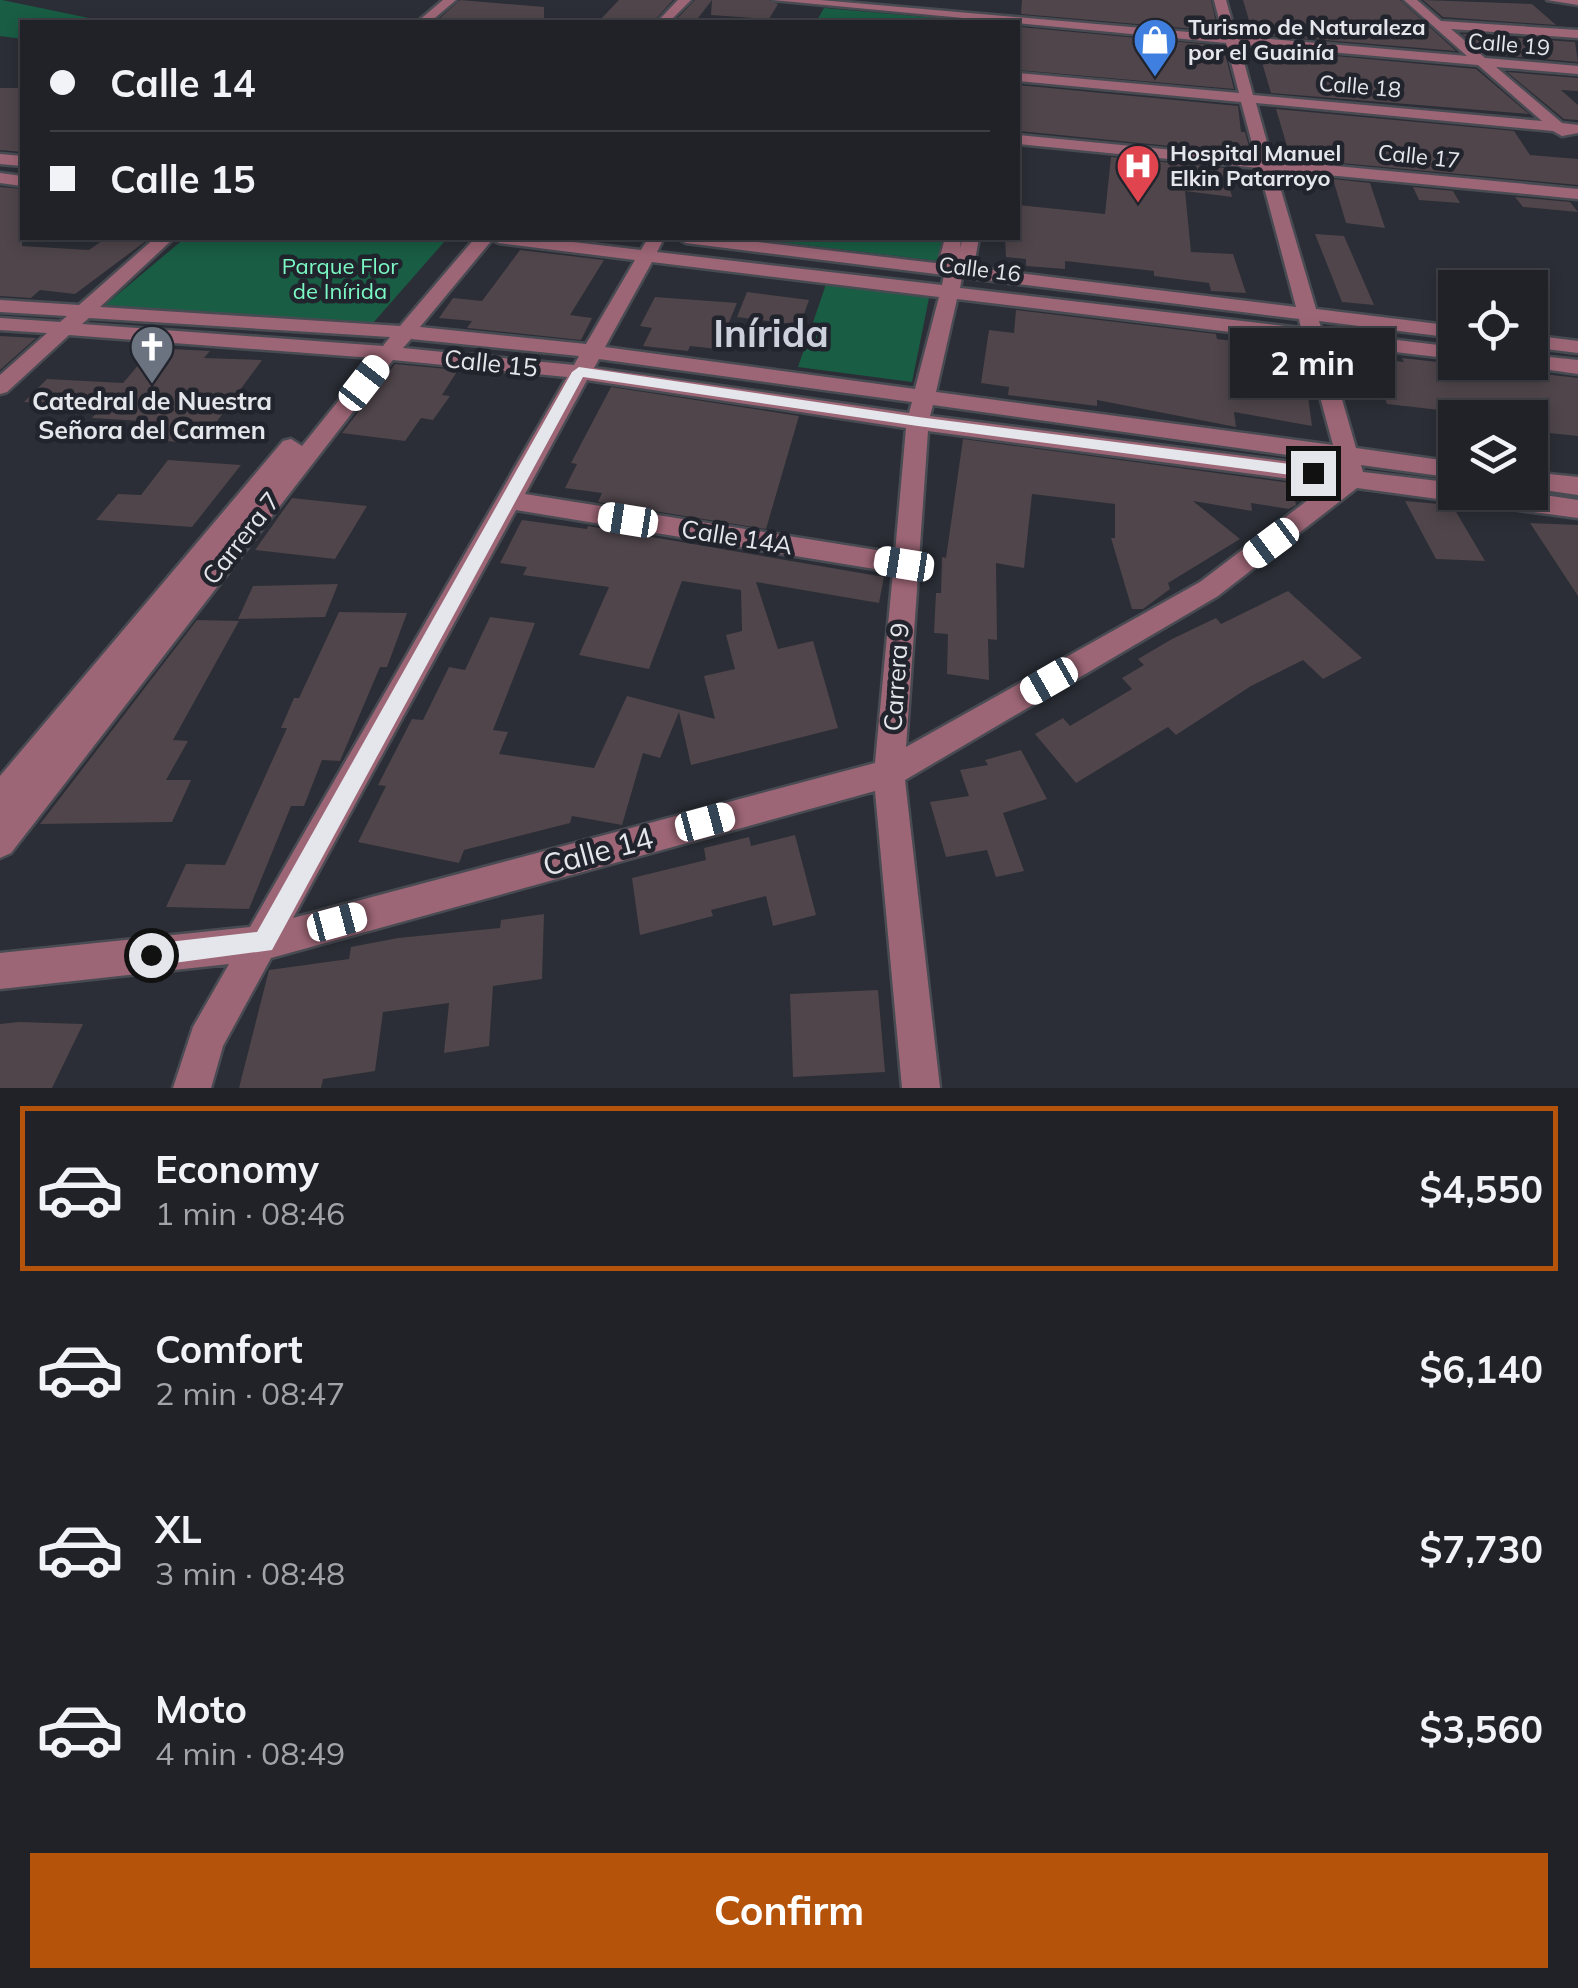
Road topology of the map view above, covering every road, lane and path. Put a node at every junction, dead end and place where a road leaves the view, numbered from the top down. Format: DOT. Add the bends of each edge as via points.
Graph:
graph roads {
  1 [pos="450,0"];
  2 [pos="672,0"];
  3 [pos="684,0"];
  4 [pos="779,0"];
  5 [pos="1220,0"];
  6 [pos="1410,0"];
  7 [pos="1553,0"];
  8 [pos="1578,2"];
  9 [pos="808,5"];
  10 [pos="425,20"];
  11 [pos="654,20"];
  12 [pos="665,20"];
  13 [pos="977,20"];
  14 [pos="1020,22"];
  15 [pos="1436,24"];
  16 [pos="1578,34"];
  17 [pos="1230,38"];
  18 [pos="1483,62"];
  19 [pos="1578,70"];
  20 [pos="1020,77"];
  21 [pos="1247,98"];
  22 [pos="1558,128"];
  23 [pos="1578,129"];
  24 [pos="1020,140"];
  25 [pos="1578,146"];
  26 [pos="1268,164"];
  27 [pos="1578,194"];
  28 [pos="164,240"];
  29 [pos="467,240"];
  30 [pos="482,240"];
  31 [pos="542,240"];
  32 [pos="703,240"];
  33 [pos="952,240"];
  34 [pos="970,240"];
  35 [pos="651,245"];
  36 [pos="799,251"];
  37 [pos="792,270"];
  38 [pos="953,279"];
  39 [pos="0,306"];
  40 [pos="81,311"];
  41 [pos="0,324"];
  42 [pos="1309,325"];
  43 [pos="62,328"];
  44 [pos="1438,331"];
  45 [pos="388,342"];
  46 [pos="1548,343"];
  47 [pos="1578,347"];
  48 [pos="1438,349"];
  49 [pos="585,362"];
  50 [pos="1548,364"];
  51 [pos="1578,367"];
  52 [pos="0,387"];
  53 [pos="920,409"];
  54 [pos="1349,466"];
  55 [pos="1438,469"];
  56 [pos="1548,482"];
  57 [pos="1578,486"];
  58 [pos="1438,487"];
  59 [pos="510,500"];
  60 [pos="1548,505"];
  61 [pos="1578,509"];
  62 [pos="904,564"];
  63 [pos="889,772"];
  64 [pos="0,800"];
  65 [pos="0,842"];
  66 [pos="264,942"];
  67 [pos="0,972"];
  68 [pos="192,1088"];
  69 [pos="921,1088"];
  1 -- 10 [label="street"];
  2 -- 11 [label="street"];
  3 -- 12 [label="street"];
  4 -- 9 [label="street, Calle 19"];
  5 -- 17 [label="street"];
  6 -- 15 [label="street"];
  7 -- 8 [label="street"];
  9 -- 13 [label="street, Calle 19"];
  14 -- 17 [label="street, Calle 19"];
  15 -- 16 [label="street"];
  15 -- 18 [label="street"];
  17 -- 18 [label="street, Calle 19"];
  17 -- 21 [label="street"];
  18 -- 19 [label="street, Calle 19"];
  18 -- 22 [label="street"];
  20 -- 21 [label="street, Calle 18"];
  21 -- 22 [label="street, Calle 18"];
  21 -- 26 [label="street"];
  22 -- 23 [label="street, Calle 18"];
  22 -- 25 [label="street"];
  24 -- 26 [label="street, Calle 17"];
  26 -- 27 [label="street, Calle 17"];
  26 -- 42 [label="street"];
  28 -- 40 [label="street"];
  29 -- 45 [label="street, Carrera 7"];
  30 -- 45 [label="street, Carrera 7"];
  31 -- 35 [label="street, Calle 16"];
  32 -- 36 [label="street, Calle 16"];
  33 -- 38 [label="street, Carrera 9"];
  34 -- 38 [label="street, Carrera 9"];
  35 -- 37 [label="street, Calle 16"];
  35 -- 49 [label="street"];
  36 -- 37 [label="street"];
  36 -- 38 [label="street, Calle 16"];
  37 -- 38 [label="street, Calle 16"];
  38 -- 42 [label="street, Calle 16"];
  38 -- 53 [label="street, Carrera 9"];
  39 -- 40 [label="street, Calle 15"];
  40 -- 43 [label="street"];
  40 -- 45 [label="street, Calle 15"];
  41 -- 43 [label="street, Calle 15"];
  42 -- 44 [label="street, Calle 16"];
  42 -- 48 [label="street, Calle 16"];
  42 -- 54 [label="street"];
  43 -- 45 [label="street, Calle 15"];
  43 -- 52 [label="street"];
  45 -- 49 [label="street, Calle 15"];
  45 -- 64 [label="street, Carrera 7"];
  45 -- 65 [label="street, Carrera 7"];
  46 -- 47 [label="street"];
  49 -- 53 [label="street, Calle 15"];
  49 -- 59 [label="street"];
  50 -- 51 [label="street"];
  53 -- 54 [label="street, Calle 15"];
  53 -- 62 [label="street, Carrera 9"];
  54 -- 55 [label="street, Calle 15"];
  54 -- 58 [label="street, Calle 15"];
  54 -- 63 [label="street, Calle 14" via="1209,589"];
  56 -- 57 [label="street"];
  59 -- 62 [label="street, Calle 14A"];
  59 -- 66 [label="street"];
  60 -- 61 [label="street, Calle 15"];
  62 -- 63 [label="street, Carrera 9"];
  63 -- 66 [label="street, Calle 14"];
  63 -- 69 [label="street, Carrera 9"];
  66 -- 67 [label="street, Calle 14"];
  66 -- 68 [label="street" via="206,1040"];
}
